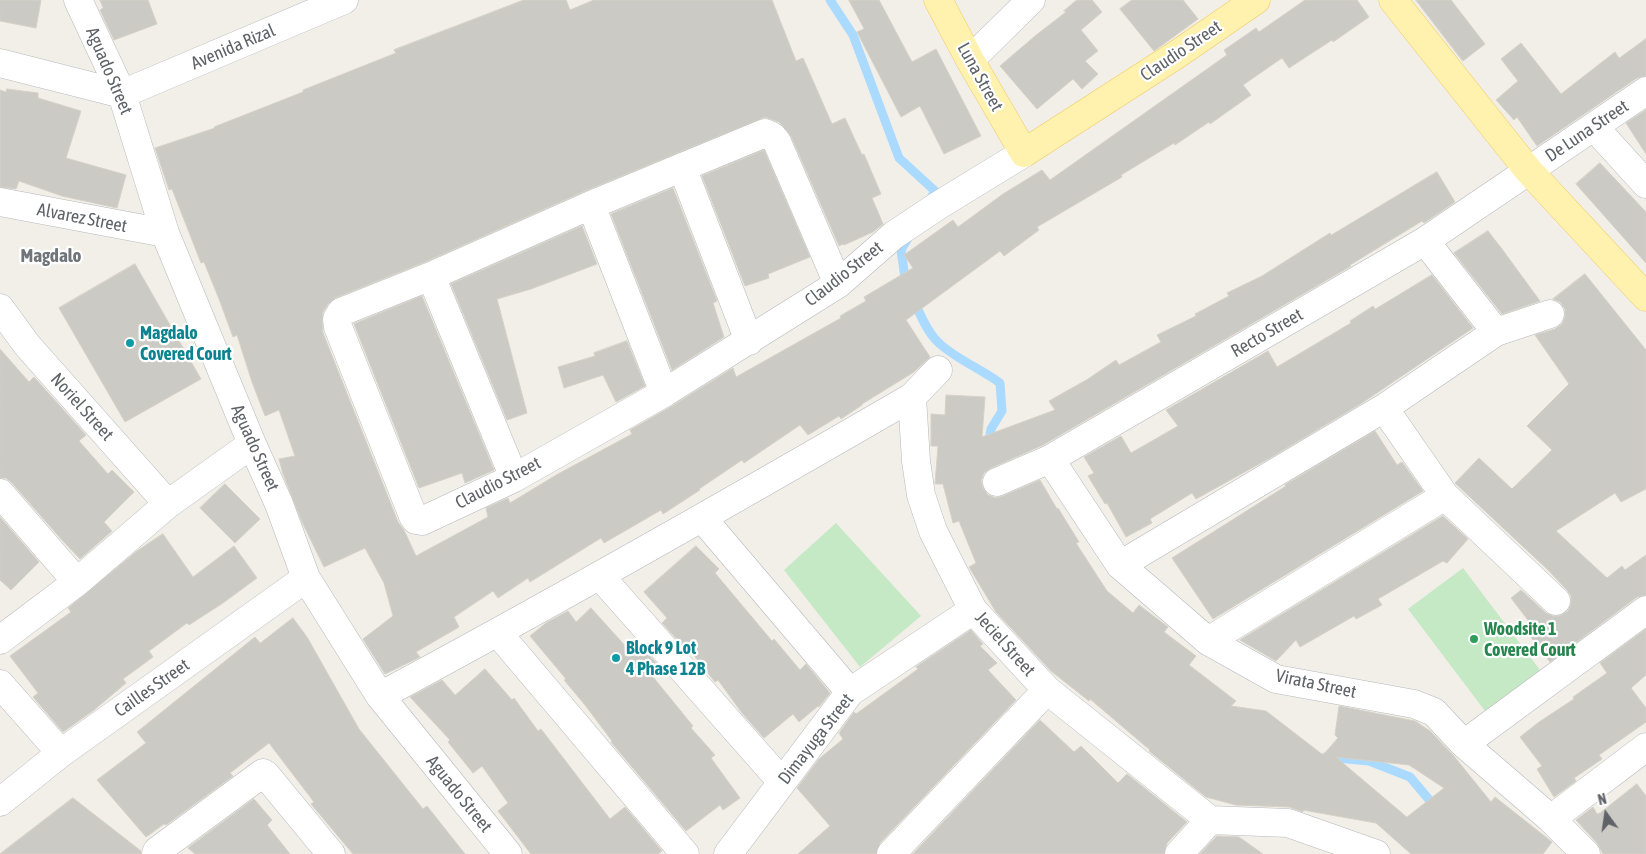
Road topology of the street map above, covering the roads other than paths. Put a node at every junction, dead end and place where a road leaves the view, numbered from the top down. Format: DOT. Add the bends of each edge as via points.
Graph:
graph roads {
  1 [pos="78,0"];
  2 [pos="344,0"];
  3 [pos="938,0"];
  4 [pos="1030,0"];
  5 [pos="1256,0"];
  6 [pos="1392,0"];
  7 [pos="970,60"];
  8 [pos="0,63"];
  9 [pos="1646,91"];
  10 [pos="122,94"];
  11 [pos="1594,127"];
  12 [pos="1024,153"];
  13 [pos="682,167"];
  14 [pos="1528,170"];
  15 [pos="1646,184"];
  16 [pos="0,202"];
  17 [pos="591,205"];
  18 [pos="165,233"];
  19 [pos="1425,241"];
  20 [pos="431,276"];
  21 [pos="838,284"];
  22 [pos="1646,297"];
  23 [pos="0,308"];
  24 [pos="1550,314"];
  25 [pos="1496,332"];
  26 [pos="748,341"];
  27 [pos="938,370"];
  28 [pos="664,393"];
  29 [pos="912,397"];
  30 [pos="1384,408"];
  31 [pos="252,444"];
  32 [pos="1050,459"];
  33 [pos="514,478"];
  34 [pos="998,482"];
  35 [pos="0,493"];
  36 [pos="1445,496"];
  37 [pos="168,504"];
  38 [pos="703,519"];
  39 [pos="1120,565"];
  40 [pos="600,576"];
  41 [pos="306,578"];
  42 [pos="77,582"];
  43 [pos="1556,601"];
  44 [pos="973,610"];
  45 [pos="1646,610"];
  46 [pos="498,633"];
  47 [pos="0,640"];
  48 [pos="1208,641"];
  49 [pos="0,684"];
  50 [pos="1047,690"];
  51 [pos="850,692"];
  52 [pos="380,696"];
  53 [pos="1464,744"];
  54 [pos="1646,747"];
  55 [pos="61,753"];
  56 [pos="782,782"];
  57 [pos="0,802"];
  58 [pos="1551,819"];
  59 [pos="1210,820"];
  60 [pos="156,854"];
  61 [pos="331,854"];
  62 [pos="508,854"];
  63 [pos="685,854"];
  64 [pos="728,854"];
  65 [pos="890,854"];
  66 [pos="1179,854"];
  67 [pos="1376,854"];
  68 [pos="1586,854"];
  1 -- 10 [label="street, Aguado Street"];
  2 -- 10 [label="street, Avenida Rizal"];
  3 -- 7 [label="main road, Luna Street"];
  4 -- 7 [label="street"];
  5 -- 12 [label="main road, Claudio Street"];
  6 -- 14 [label="main road"];
  7 -- 12 [label="main road, Luna Street"];
  8 -- 10 [label="street"];
  9 -- 11 [label="street, De Luna Street"];
  10 -- 18 [label="street, Aguado Street"];
  11 -- 14 [label="street, De Luna Street"];
  11 -- 15 [label="street"];
  12 -- 21 [label="street, Claudio Street" via="894,235"];
  13 -- 17 [label="street"];
  13 -- 21 [label="street" via="765,133 772,136"];
  13 -- 26 [label="street"];
  14 -- 19 [label="street, Recto Street"];
  14 -- 22 [label="main road"];
  16 -- 18 [label="street, Alvarez Street"];
  17 -- 20 [label="street"];
  17 -- 28 [label="street"];
  18 -- 31 [label="street, Aguado Street"];
  19 -- 25 [label="street"];
  19 -- 32 [label="street, Recto Street"];
  20 -- 33 [label="street"];
  20 -- 33 [label="street, Claudio Street" via="341,312 336,319 412,516 422,521"];
  21 -- 26 [label="street, Claudio Street"];
  23 -- 37 [label="street, Noriel Street" via="27,345"];
  24 -- 25 [label="street"];
  25 -- 30 [label="street"];
  26 -- 28 [label="street, Claudio Street"];
  27 -- 29 [label="street"];
  28 -- 33 [label="street, Claudio Street"];
  29 -- 38 [label="street"];
  29 -- 44 [label="street, Jeciel Street" via="916,461 922,494 933,531"];
  30 -- 36 [label="street"];
  30 -- 39 [label="street"];
  31 -- 37 [label="street"];
  31 -- 41 [label="street, Aguado Street" via="279,504"];
  32 -- 34 [label="street, Recto Street"];
  32 -- 39 [label="street, Virata Street"];
  35 -- 42 [label="street"];
  36 -- 43 [label="street"];
  36 -- 48 [label="street"];
  37 -- 42 [label="street"];
  38 -- 40 [label="street"];
  38 -- 51 [label="street"];
  39 -- 48 [label="street, Virata Street"];
  40 -- 46 [label="street"];
  40 -- 56 [label="street"];
  41 -- 52 [label="street, Aguado Street"];
  41 -- 55 [label="street, Cailles Street"];
  42 -- 47 [label="street"];
  44 -- 50 [label="street, Jeciel Street"];
  44 -- 51 [label="street, Dimayuga Street"];
  45 -- 53 [label="street"];
  46 -- 52 [label="street"];
  46 -- 63 [label="street"];
  48 -- 53 [label="street, Virata Street" via="1276,679 1424,707 1434,712"];
  49 -- 55 [label="street"];
  50 -- 59 [label="street, Jeciel Street"];
  50 -- 65 [label="street"];
  51 -- 56 [label="street, Dimayuga Street"];
  52 -- 62 [label="street, Aguado Street"];
  53 -- 58 [label="street, Virata Street"];
  54 -- 58 [label="street"];
  55 -- 57 [label="street, Cailles Street"];
  56 -- 64 [label="street, Dimayuga Street"];
  58 -- 68 [label="street, Virata Street"];
  59 -- 66 [label="street"];
  59 -- 67 [label="street" via="1288,823"];
  60 -- 61 [label="street" via="262,774"];
}
